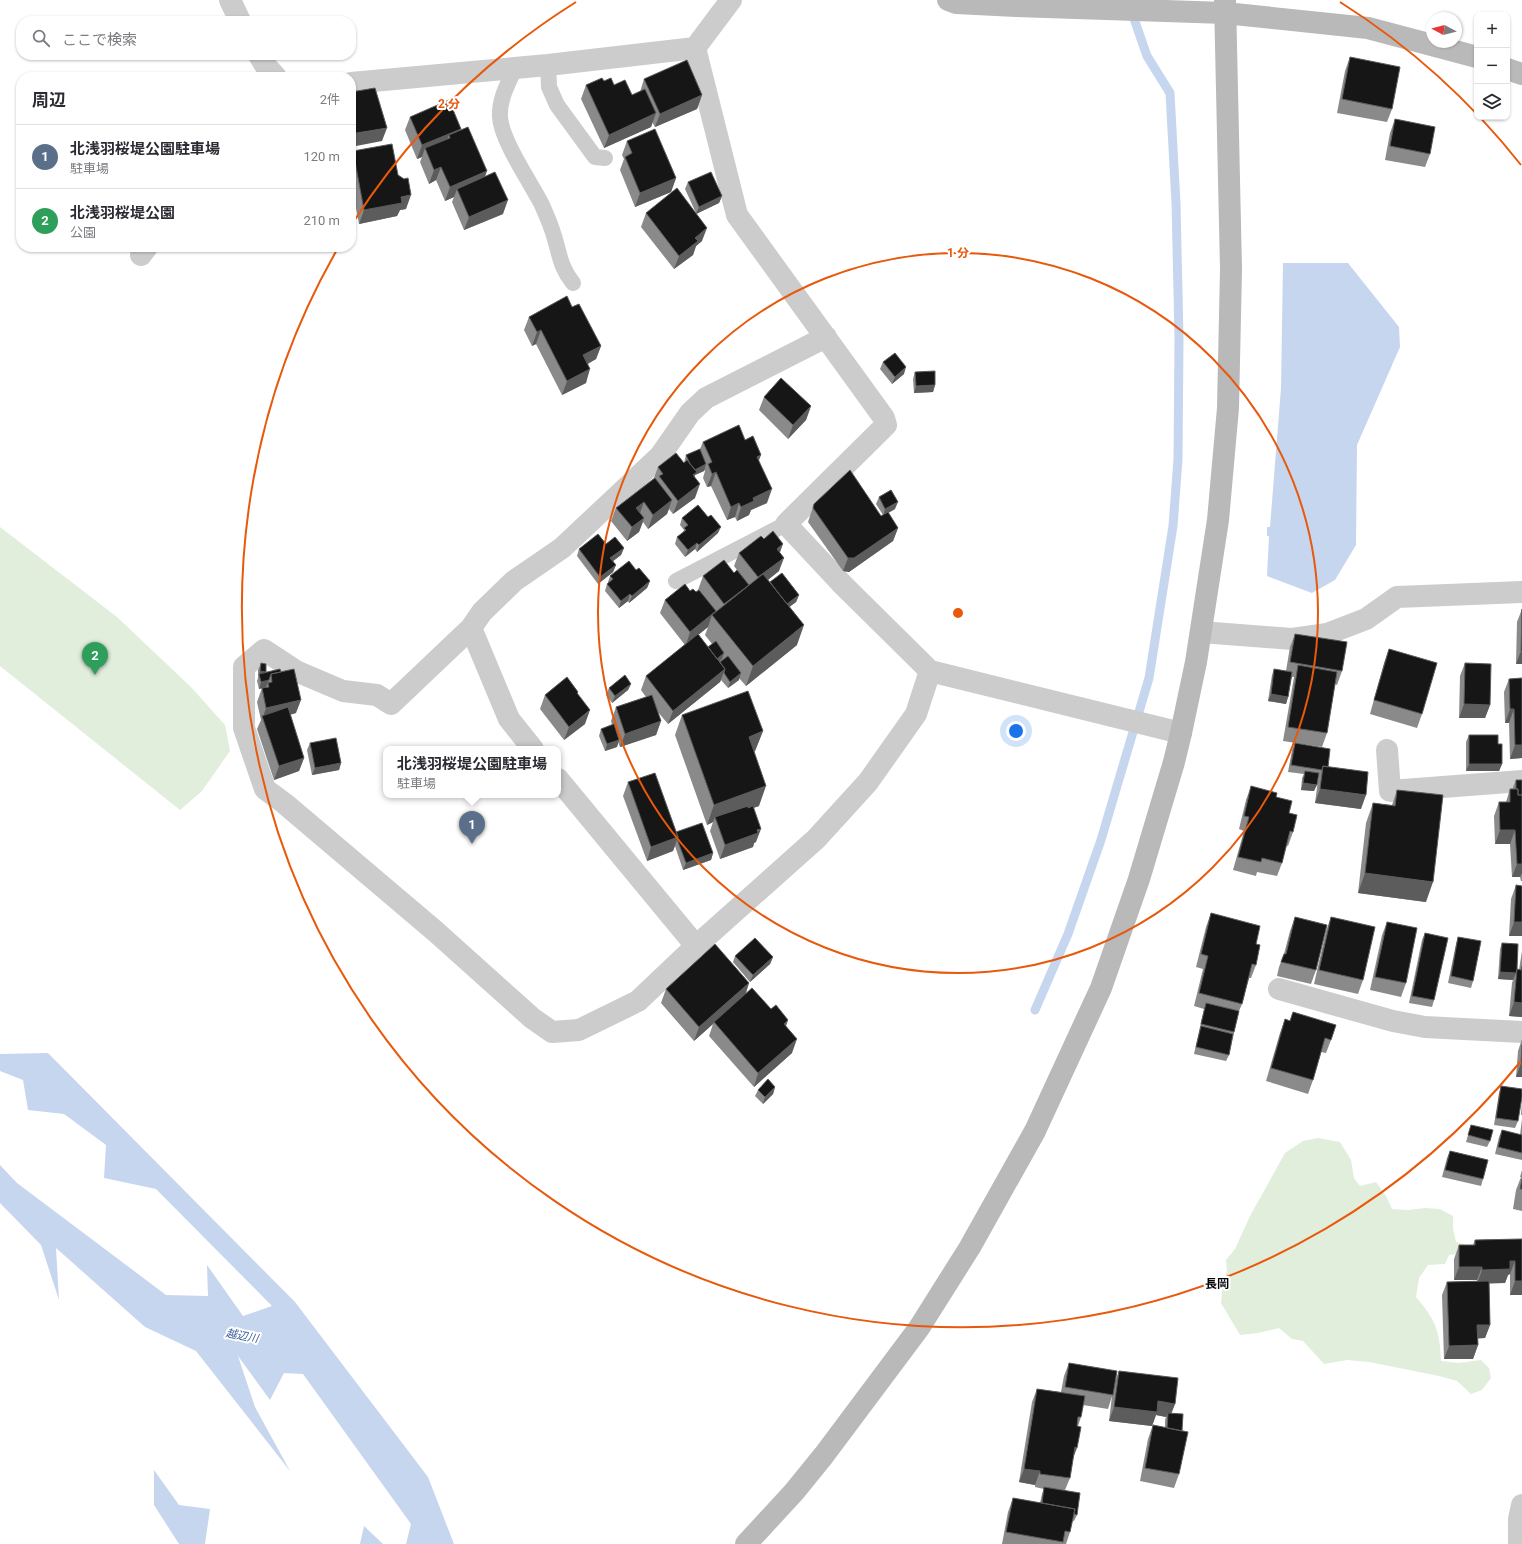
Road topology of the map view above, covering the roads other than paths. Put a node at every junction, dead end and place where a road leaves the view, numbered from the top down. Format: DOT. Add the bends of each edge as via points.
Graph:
graph roads {
  1 [pos="230,0"];
  2 [pos="731,0"];
  3 [pos="948,0"];
  4 [pos="1140,5"];
  5 [pos="1225,6"];
  6 [pos="238,16"];
  7 [pos="696,48"];
  8 [pos="1474,56"];
  9 [pos="262,60"];
  10 [pos="548,65"];
  11 [pos="514,68"];
  12 [pos="1510,69"];
  13 [pos="271,72"];
  14 [pos="1522,74"];
  15 [pos="356,83"];
  16 [pos="604,158"];
  17 [pos="573,283"];
  18 [pos="826,336"];
  19 [pos="786,524"];
  20 [pos="676,581"];
  21 [pos="1522,592"];
  22 [pos="471,628"];
  23 [pos="1201,632"];
  24 [pos="930,671"];
  25 [pos="1181,732"];
  26 [pos="530,746"];
  27 [pos="1387,750"];
  28 [pos="1522,781"];
  29 [pos="561,783"];
  30 [pos="696,946"];
  31 [pos="1279,990"];
  32 [pos="1522,1032"];
  33 [pos="1521,1514"];
  34 [pos="746,1544"];
  35 [pos="1519,1544"];
  1 -- 6 [label="street"];
  2 -- 7 [label="street"];
  3 -- 4 [label="street" via="956,3 1008,6"];
  4 -- 5 [label="street"];
  5 -- 8 [label="street" via="1368,28"];
  5 -- 23 [label="street" via="1231,269 1228,408 1218,520"];
  7 -- 10 [label="street"];
  7 -- 18 [label="street" via="737,215"];
  9 -- 13 [label="street"];
  10 -- 11 [label="street"];
  10 -- 16 [label="lane" via="549,87 557,105 595,157"];
  11 -- 15 [label="street"];
  11 -- 17 [label="lane" via="501,98 500,118 506,137 542,205 565,273"];
  12 -- 14 [label="street"];
  18 -- 19 [label="street" via="884,418 886,425"];
  18 -- 22 [label="street" via="706,398 690,413 660,456 562,548 514,581 482,612"];
  19 -- 20 [label="lane"];
  19 -- 24 [label="street"];
  21 -- 23 [label="street" via="1397,597 1366,619 1326,634 1292,639"];
  22 -- 26 [label="street" via="508,719"];
  22 -- 30 [label="street" via="391,704 377,696 343,691 296,671 264,650 244,667 244,728 265,789 435,931 532,1018 552,1032 579,1030 638,1001"];
  23 -- 25 [label="street"];
  24 -- 25 [label="street"];
  24 -- 30 [label="street" via="916,714 868,782 816,839"];
  25 -- 34 [label="street" via="1138,879 1101,988 1035,1131 970,1247 918,1328 824,1455"];
  27 -- 28 [label="street" via="1390,790"];
  29 -- 30 [label="street"];
  31 -- 32 [label="street" via="1393,1021 1425,1027"];
  33 -- 35 [label="street"];
}
